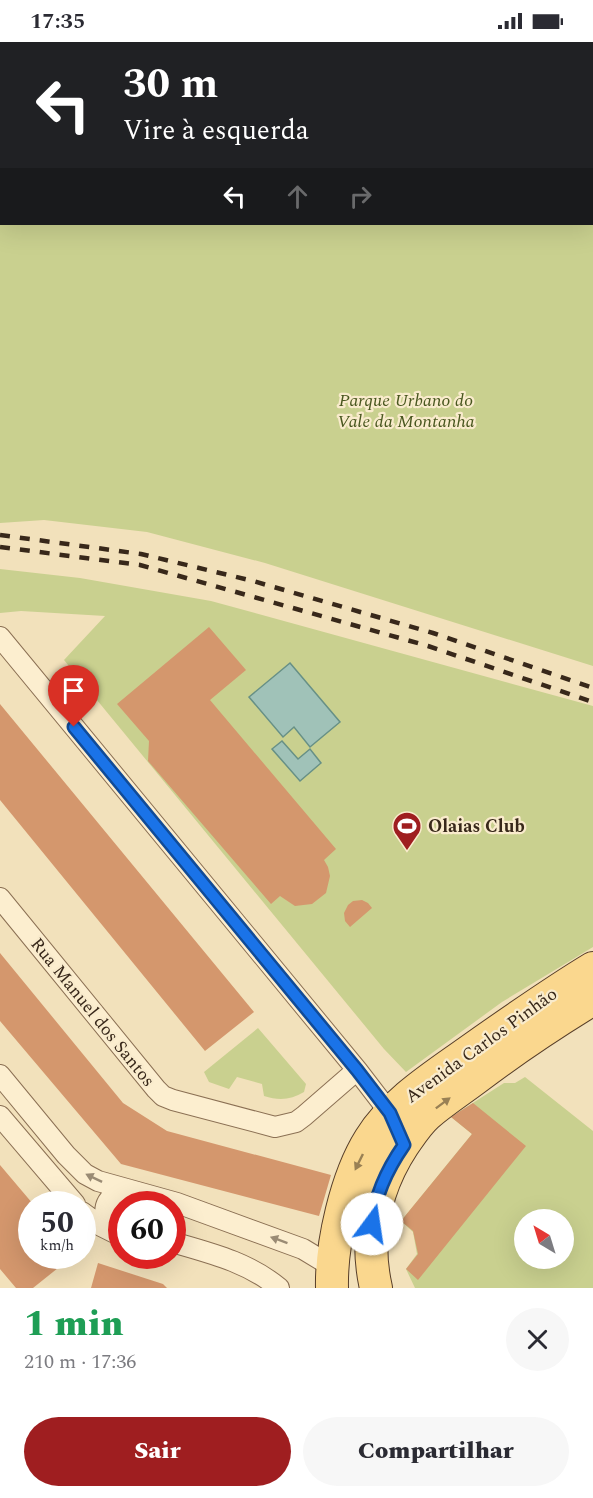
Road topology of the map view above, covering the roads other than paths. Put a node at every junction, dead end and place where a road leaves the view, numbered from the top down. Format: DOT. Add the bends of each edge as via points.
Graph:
graph roads {
  1 [pos="0,637"];
  2 [pos="0,898"];
  3 [pos="593,968"];
  4 [pos="593,999"];
  5 [pos="357,1070"];
  6 [pos="0,1075"];
  7 [pos="390,1113"];
  8 [pos="0,1116"];
  9 [pos="404,1145"];
  10 [pos="64,1191"];
  11 [pos="127,1191"];
  12 [pos="108,1203"];
  13 [pos="186,1206"];
  14 [pos="108,1224"];
  15 [pos="186,1246"];
  16 [pos="332,1277"];
  17 [pos="279,1288"];
  18 [pos="353,1288"];
  19 [pos="376,1288"];
  1 -- 5 [label="street"];
  2 -- 5 [label="street, Rua Manuel dos Santos" via="164,1096 265,1125 286,1126 296,1122"];
  3 -- 7 [label="main road, Avenida Carlos Pinhão" via="476,1047"];
  9 -- 4 [label="main road, Avenida Carlos Pinhão, one-way" via="426,1116 518,1046"];
  5 -- 7 [label="street"];
  11 -- 6 [label="street, one-way" via="85,1174"];
  7 -- 9 [label="main road"];
  7 -- 16 [label="main road, Avenida Carlos Pinhão, one-way" via="369,1140 353,1174 335,1239"];
  8 -- 10 [label="street"];
  9 -- 19 [label="main road, Avenida Carlos Pinhão" via="390,1165 374,1211 371,1236"];
  12 -- 14 [label="street"];
  16 -- 13 [label="street, one-way" via="303,1249"];
  15 -- 17 [label="street" via="241,1264"];
  16 -- 18 [label="main road"];
}
